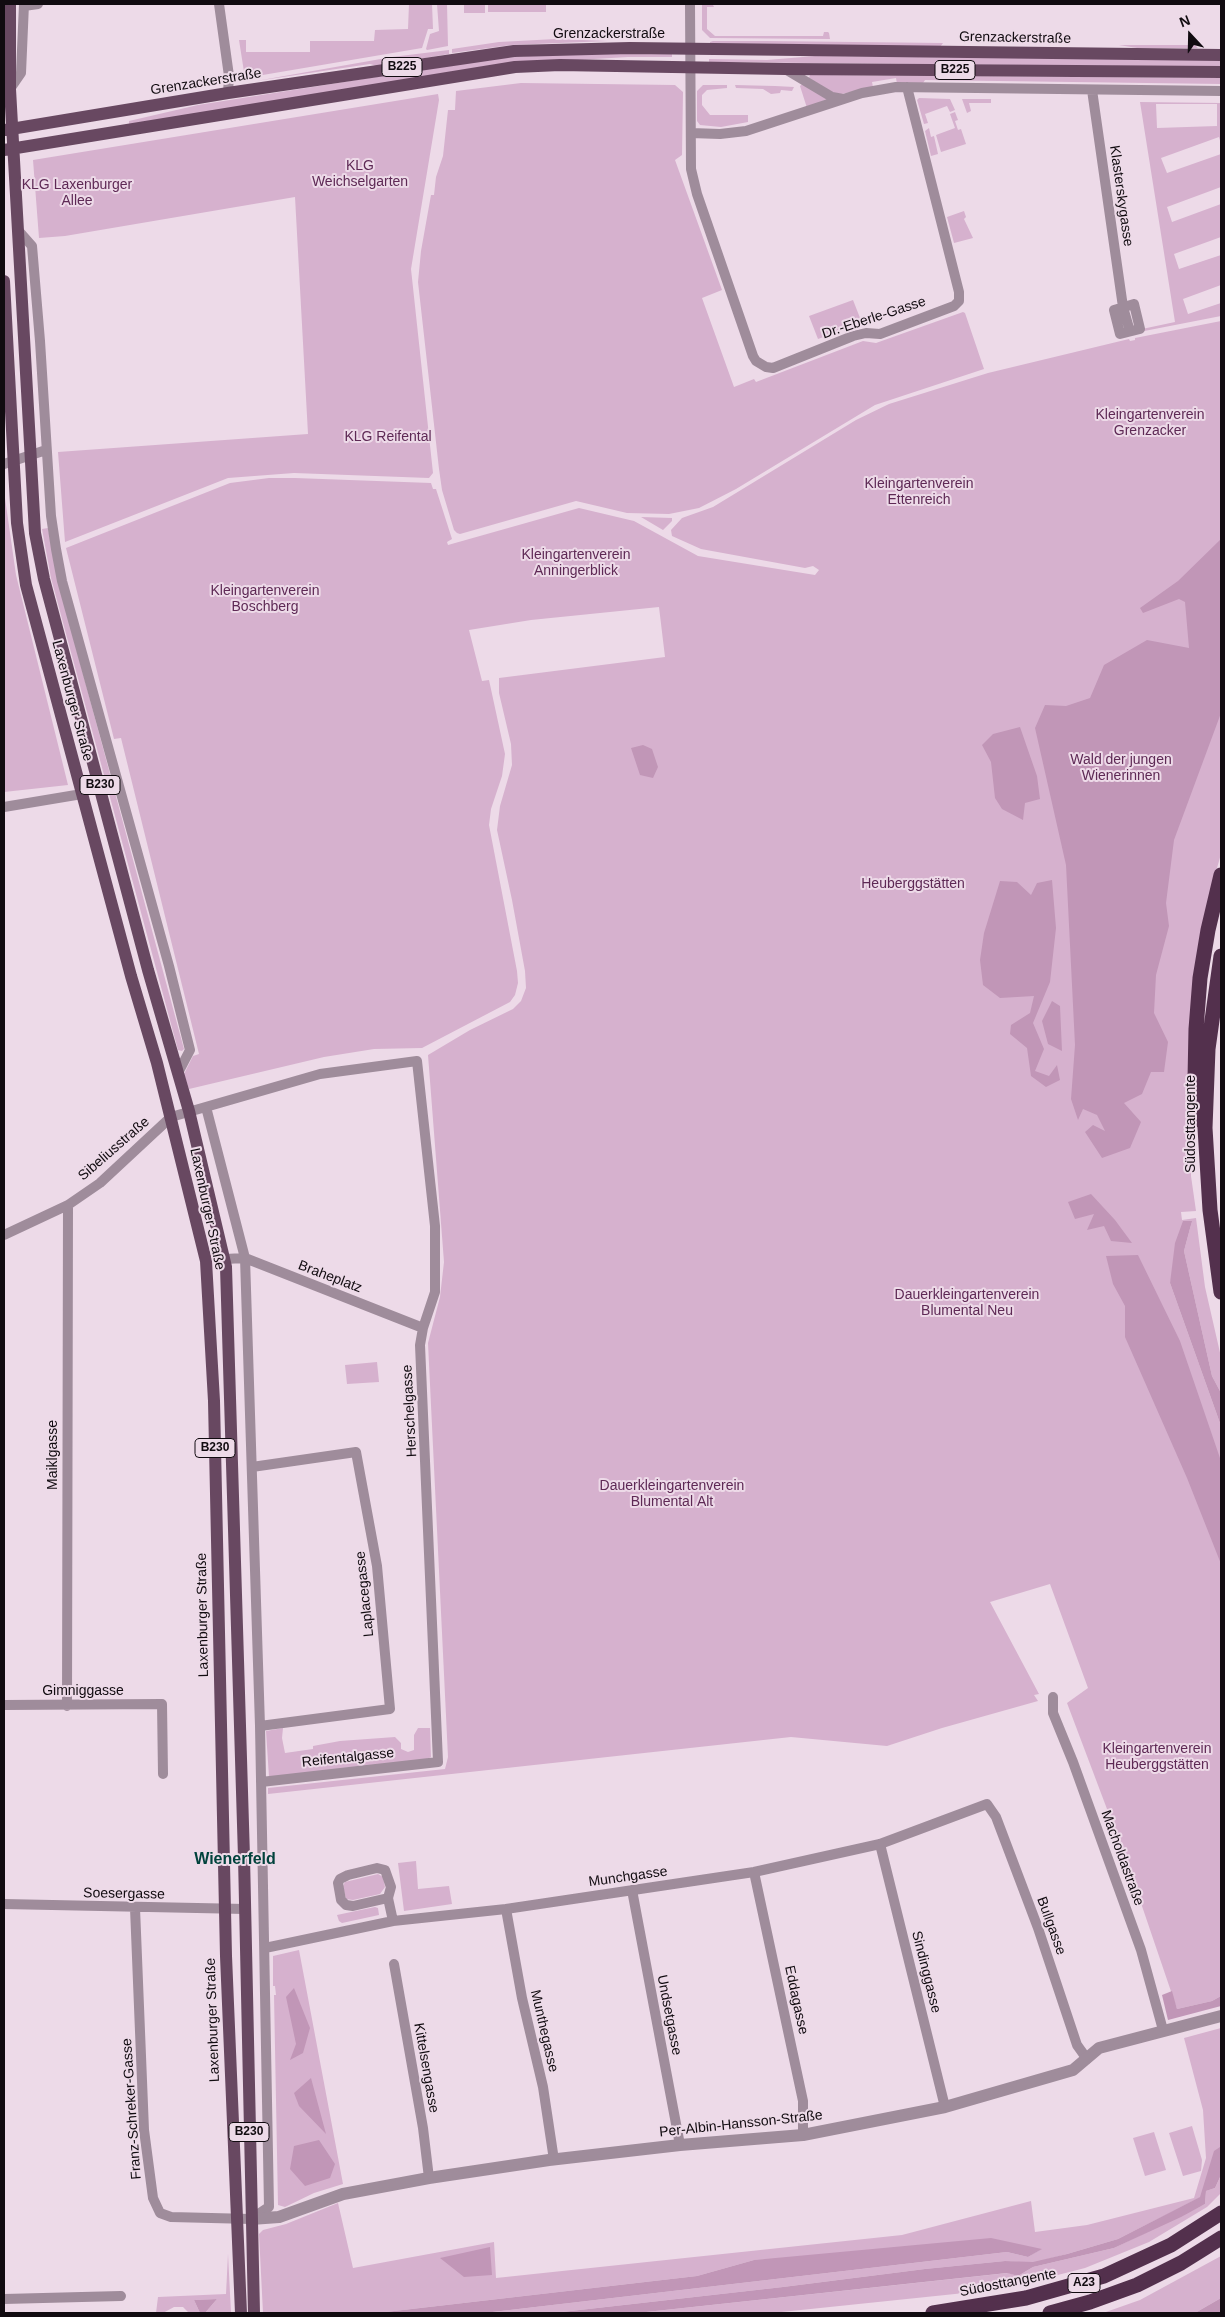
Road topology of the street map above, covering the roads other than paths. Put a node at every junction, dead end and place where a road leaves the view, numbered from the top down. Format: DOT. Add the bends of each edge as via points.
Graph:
graph roads {
  1 [pos="10,4"];
  2 [pos="38,4"];
  3 [pos="219,4"];
  4 [pos="690,4"];
  5 [pos="24,5"];
  6 [pos="690,49"];
  7 [pos="1221,55"];
  8 [pos="690,67"];
  9 [pos="785,69"];
  10 [pos="1221,72"];
  11 [pos="907,86"];
  12 [pos="10,89"];
  13 [pos="1092,90"];
  14 [pos="1221,91"];
  15 [pos="228,93"];
  16 [pos="843,99"];
  17 [pos="8,130"];
  18 [pos="691,133"];
  19 [pos="8,150"];
  20 [pos="17,229"];
  21 [pos="4,281"];
  22 [pos="1129,328"];
  23 [pos="46,450"];
  24 [pos="32,456"];
  25 [pos="9,463"];
  26 [pos="82,794"];
  27 [pos="4,807"];
  28 [pos="1221,875"];
  29 [pos="1221,956"];
  30 [pos="417,1061"];
  31 [pos="178,1074"];
  32 [pos="206,1107"];
  33 [pos="189,1111"];
  34 [pos="171,1117"];
  35 [pos="1206,1170"];
  36 [pos="68,1205"];
  37 [pos="4,1235"];
  38 [pos="245,1258"];
  39 [pos="225,1259"];
  40 [pos="1221,1292"];
  41 [pos="423,1328"];
  42 [pos="252,1467"];
  43 [pos="1053,1697"];
  44 [pos="4,1705"];
  45 [pos="67,1706"];
  46 [pos="260,1726"];
  47 [pos="438,1762"];
  48 [pos="164,1774"];
  49 [pos="261,1782"];
  50 [pos="987,1804"];
  51 [pos="880,1844"];
  52 [pos="754,1872"];
  53 [pos="632,1890"];
  54 [pos="388,1898"];
  55 [pos="4,1904"];
  56 [pos="135,1908"];
  57 [pos="224,1909"];
  58 [pos="244,1909"];
  59 [pos="506,1909"];
  60 [pos="393,1922"];
  61 [pos="265,1948"];
  62 [pos="394,1964"];
  63 [pos="1221,2016"];
  64 [pos="1163,2030"];
  65 [pos="1087,2059"];
  66 [pos="945,2107"];
  67 [pos="803,2135"];
  68 [pos="680,2145"];
  69 [pos="554,2160"];
  70 [pos="428,2178"];
  71 [pos="1221,2213"];
  72 [pos="236,2218"];
  73 [pos="251,2219"];
  74 [pos="1221,2238"];
  75 [pos="121,2296"];
  76 [pos="4,2299"];
  77 [pos="240,2313"];
  78 [pos="254,2313"];
  79 [pos="933,2313"];
  80 [pos="1050,2313"];
  1 -- 12 [label="main road, Laxenburger Straße / B230"];
  2 -- 5 [label="street"];
  3 -- 15 [label="street" via="229,76"];
  4 -- 6 [label="street"];
  5 -- 12 [label="street" via="21,73"];
  6 -- 7 [label="main road, Grenzackerstraße / B225"];
  6 -- 8 [label="street"];
  6 -- 15 [label="main road, Grenzackerstraße / B225" via="514,51"];
  8 -- 9 [label="main road, B225"];
  8 -- 18 [label="street"];
  8 -- 19 [label="main road, B225" via="560,64 515,67"];
  9 -- 10 [label="main road, B225"];
  9 -- 16 [label="street" via="832,97"];
  11 -- 13 [label="street"];
  11 -- 16 [label="street"];
  11 -- 18 [label="street, Dr.-Eberle-Gasse" via="959,301 954,306 883,332 854,336 773,368 760,364 753,356 693,178"];
  12 -- 17 [label="main road, Laxenburger Straße / B230"];
  13 -- 14 [label="street"];
  13 -- 22 [label="street, Klasterskygasse" via="1123,307"];
  15 -- 17 [label="main road, Grenzackerstraße / B225"];
  16 -- 18 [label="street" via="746,131"];
  17 -- 19 [label="main road, Laxenburger Straße / B230"];
  19 -- 20 [label="main road, Laxenburger Straße / B230"];
  20 -- 23 [label="street, Laxenburger Straße" via="32,246"];
  20 -- 24 [label="main road, Laxenburger Straße / B230"];
  21 -- 25 [label="main road, Laxenburger Straße / B230"];
  23 -- 24 [label="street"];
  23 -- 31 [label="street, Laxenburger Straße" via="51,516 62,581 190,1050"];
  24 -- 25 [label="street"];
  24 -- 31 [label="main road, Laxenburger Straße / B230" via="35,533 44,579"];
  25 -- 26 [label="main road, Laxenburger Straße / B230" via="26,585"];
  26 -- 27 [label="street"];
  26 -- 34 [label="main road, Laxenburger Straße / B230"];
  28 -- 35 [label="highway" via="1200,978 1196,1029 1194,1092"];
  29 -- 35 [label="highway, Südosttangente" via="1208,1048"];
  30 -- 32 [label="street, Sibeliusstraße" via="320,1074"];
  30 -- 41 [label="street, Herschelgasse" via="435,1226 435,1292"];
  31 -- 33 [label="main road, Laxenburger Straße / B230"];
  32 -- 33 [label="street, Sibeliusstraße"];
  32 -- 38 [label="street, Laxenburger Straße"];
  33 -- 34 [label="street, Sibeliusstraße"];
  33 -- 39 [label="main road, Laxenburger Straße / B230"];
  34 -- 36 [label="street, Sibeliusstraße" via="100,1183"];
  34 -- 57 [label="main road, Laxenburger Straße / B230" via="206,1262 214,1401"];
  35 -- 40 [label="highway, Südosttangente"];
  36 -- 37 [label="street, Sibeliusstraße"];
  36 -- 45 [label="street, Maiklgasse"];
  38 -- 39 [label="street, Braheplatz"];
  38 -- 41 [label="street, Braheplatz"];
  38 -- 42 [label="street, Laxenburger Straße"];
  39 -- 58 [label="main road, Laxenburger Straße / B230"];
  41 -- 47 [label="street, Herschelgasse" via="420,1345"];
  42 -- 46 [label="street, Laxenburger Straße"];
  42 -- 46 [label="street, Laplacegasse" via="356,1452 376,1557 390,1709"];
  43 -- 64 [label="street, Macholdastraße" via="1053,1714 1141,1950"];
  44 -- 45 [label="street, Gimniggasse"];
  45 -- 48 [label="street, Gimniggasse" via="162,1704"];
  46 -- 49 [label="street, Laxenburger Straße"];
  47 -- 49 [label="street, Reifentalgasse"];
  49 -- 61 [label="street, Laxenburger Straße"];
  50 -- 51 [label="street, Munchgasse"];
  50 -- 65 [label="street, Bullgasse" via="996,1818 1038,1928 1077,2044"];
  51 -- 52 [label="street, Munchgasse"];
  51 -- 66 [label="street, Sindinggasse"];
  52 -- 53 [label="street, Munchgasse"];
  52 -- 67 [label="street, Eddagasse" via="803,2101"];
  53 -- 59 [label="street, Munchgasse"];
  53 -- 68 [label="street, Undsetgasse"];
  54 -- 54 [label="street" via="391,1887 382,1868 346,1876 338,1883 341,1900 349,1906"];
  54 -- 60 [label="street"];
  55 -- 56 [label="street, Soesergasse"];
  56 -- 57 [label="street, Soesergasse"];
  56 -- 72 [label="street, Franz-Schreker-Gasse" via="144,2130 153,2198 160,2213 171,2217"];
  57 -- 58 [label="street, Soesergasse"];
  57 -- 72 [label="main road, Laxenburger Straße / B230"];
  58 -- 73 [label="main road, Laxenburger Straße / B230"];
  59 -- 60 [label="street, Munchgasse"];
  59 -- 69 [label="street, Munthegasse" via="543,2087"];
  60 -- 61 [label="street, Munchgasse"];
  61 -- 73 [label="street, Laxenburger Straße" via="269,2207"];
  62 -- 70 [label="street, Kittelsengasse" via="423,2128"];
  63 -- 64 [label="street, Per-Albin-Hansson-Straße"];
  64 -- 65 [label="street, Per-Albin-Hansson-Straße" via="1099,2048"];
  65 -- 66 [label="street, Per-Albin-Hansson-Straße" via="1073,2070"];
  66 -- 67 [label="street, Per-Albin-Hansson-Straße"];
  67 -- 68 [label="street, Per-Albin-Hansson-Straße"];
  68 -- 69 [label="street, Per-Albin-Hansson-Straße"];
  69 -- 70 [label="street, Per-Albin-Hansson-Straße"];
  70 -- 73 [label="street, Per-Albin-Hansson-Straße" via="343,2194 278,2216"];
  71 -- 79 [label="highway, Südosttangente / A23" via="1171,2246 1104,2276 1026,2298"];
  72 -- 73 [label="street, Franz-Schreker-Gasse"];
  72 -- 77 [label="main road, Laxenburger Straße / B230"];
  73 -- 78 [label="main road, Laxenburger Straße / B230"];
  74 -- 80 [label="highway, A23" via="1181,2264 1137,2285"];
  75 -- 76 [label="street"];
}
